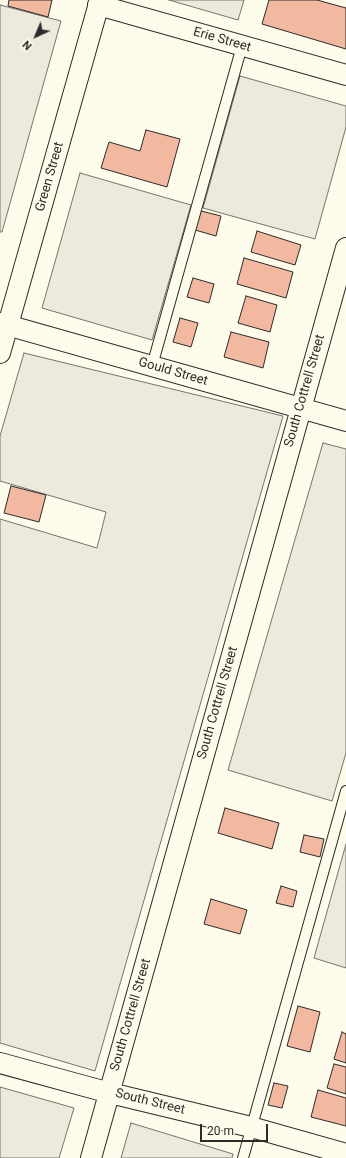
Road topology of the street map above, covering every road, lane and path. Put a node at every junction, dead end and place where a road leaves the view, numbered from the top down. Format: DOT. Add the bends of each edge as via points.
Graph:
graph roads {
  1 [pos="99,3"];
  2 [pos="242,46"];
  3 [pos="346,75"];
  4 [pos="346,248"];
  5 [pos="4,324"];
  6 [pos="0,353"];
  7 [pos="152,366"];
  8 [pos="300,408"];
  9 [pos="346,421"];
  10 [pos="346,792"];
  11 [pos="0,1063"];
  12 [pos="110,1093"];
  13 [pos="251,1127"];
  14 [pos="346,1154"];
  15 [pos="91,1158"];
  16 [pos="243,1158"];
  1 -- 2 [label="street, Erie Street"];
  1 -- 5 [label="street, Green Street"];
  2 -- 3 [label="street, Erie Street"];
  2 -- 7 [label="lane"];
  4 -- 8 [label="street, South Cottrell Street"];
  5 -- 6 [label="street, Green Street"];
  5 -- 7 [label="street, Gould Street"];
  7 -- 8 [label="street, Gould Street"];
  8 -- 9 [label="street, Gould Street"];
  8 -- 12 [label="street, South Cottrell Street"];
  10 -- 13 [label="lane"];
  11 -- 12 [label="street, South Street"];
  12 -- 13 [label="street, South Street"];
  12 -- 15 [label="street, South Cottrell Street"];
  13 -- 14 [label="street, South Street"];
  13 -- 16 [label="lane"];
}
